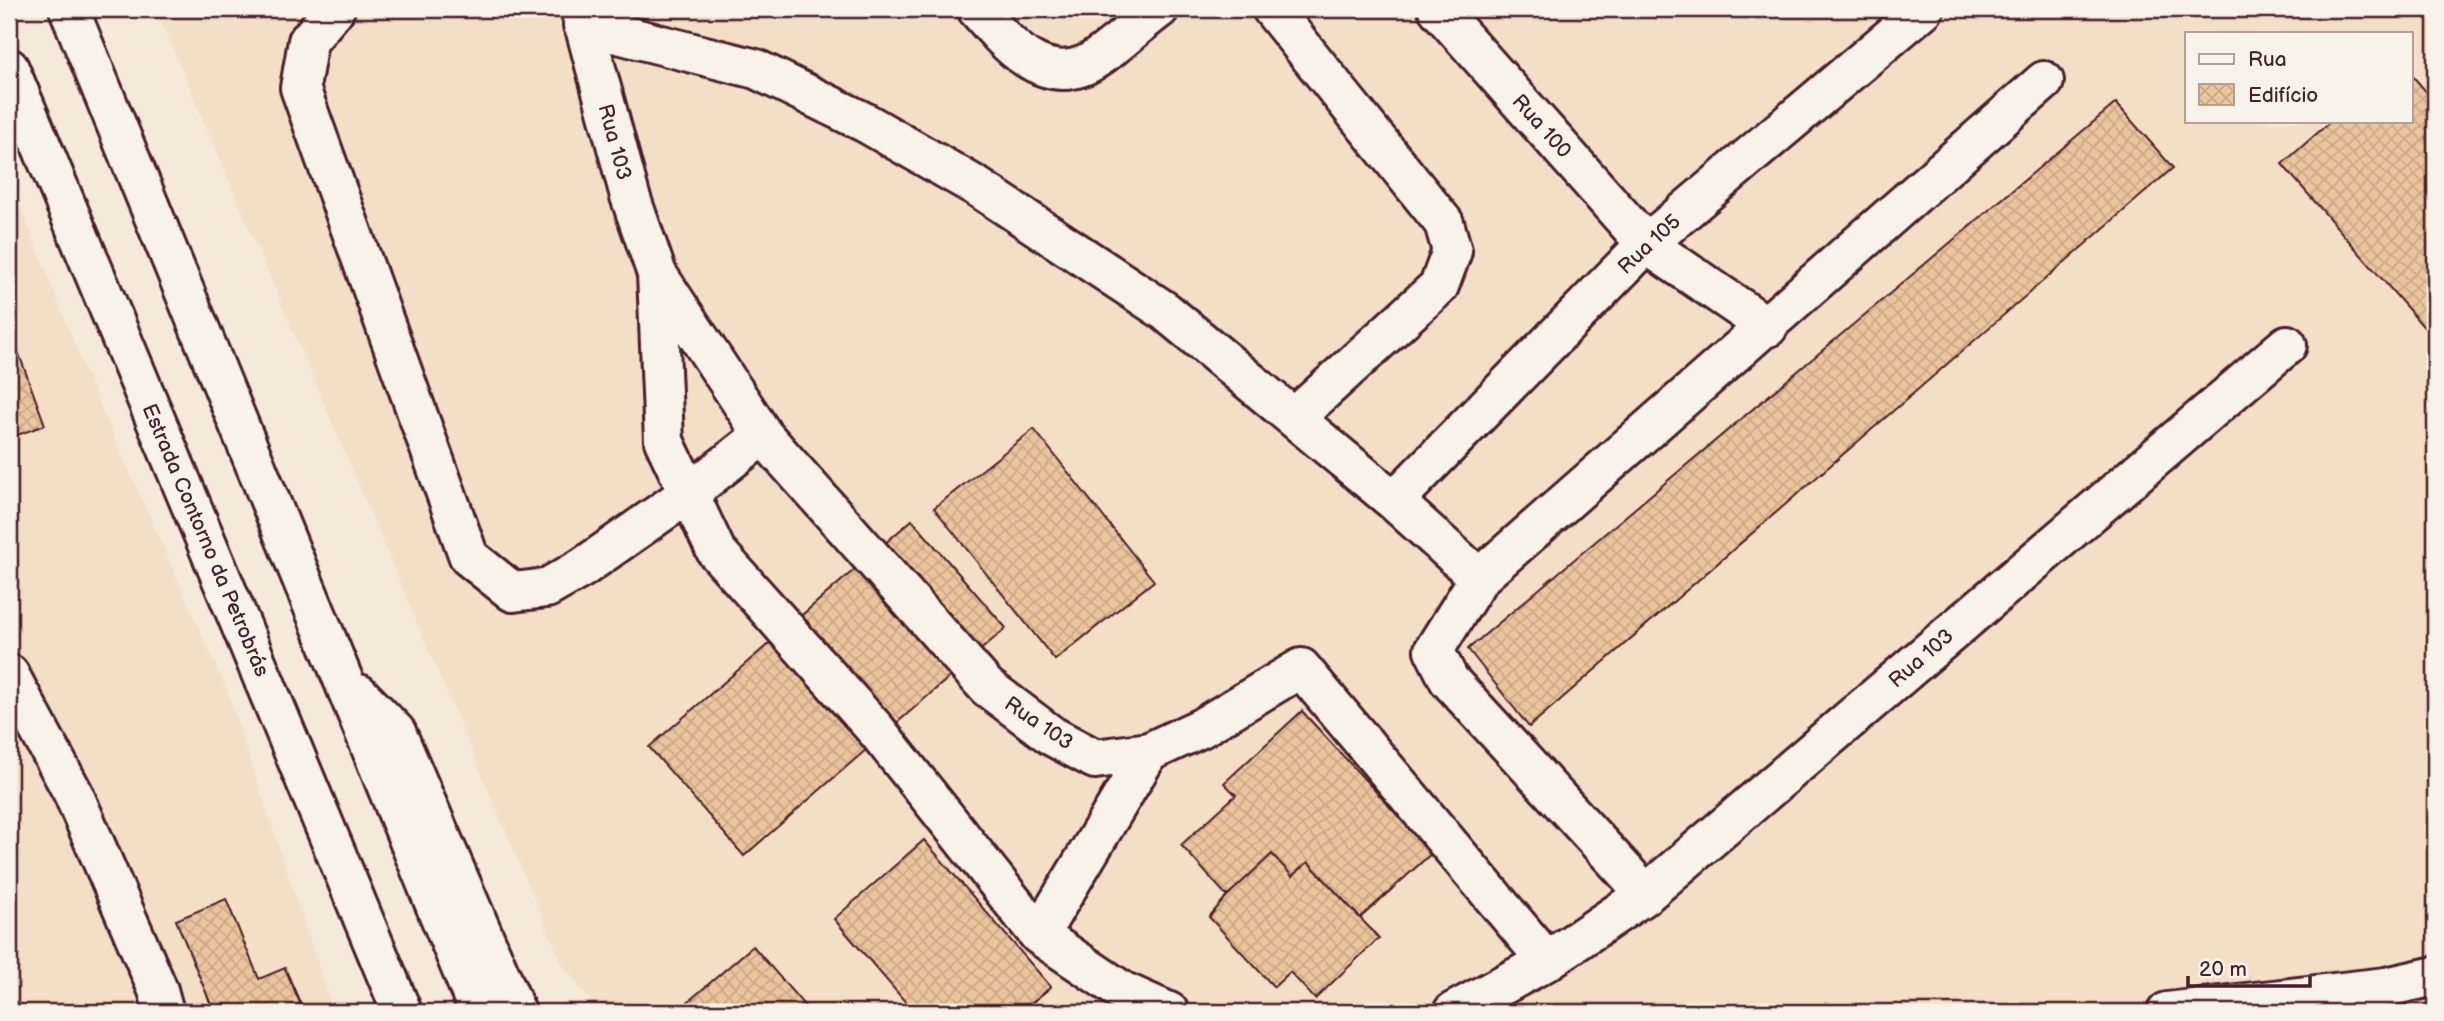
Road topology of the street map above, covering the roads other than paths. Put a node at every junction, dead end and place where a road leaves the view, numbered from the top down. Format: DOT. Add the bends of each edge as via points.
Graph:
graph roads {
  1 [pos="69,9"];
  2 [pos="87,9"];
  3 [pos="335,9"];
  4 [pos="977,9"];
  5 [pos="1159,9"];
  6 [pos="1272,9"];
  7 [pos="1438,9"];
  8 [pos="1924,9"];
  9 [pos="582,17"];
  10 [pos="85,48"];
  11 [pos="9,68"];
  12 [pos="2044,81"];
  13 [pos="1646,244"];
  14 [pos="657,274"];
  15 [pos="1768,327"];
  16 [pos="2287,345"];
  17 [pos="1294,418"];
  18 [pos="763,435"];
  19 [pos="689,493"];
  20 [pos="1394,501"];
  21 [pos="1479,578"];
  22 [pos="9,674"];
  23 [pos="343,677"];
  24 [pos="1149,752"];
  25 [pos="1646,894"];
  26 [pos="1039,935"];
  27 [pos="1546,961"];
  28 [pos="2435,976"];
  29 [pos="164,1012"];
  30 [pos="402,1012"];
  31 [pos="479,1012"];
  32 [pos="516,1012"];
  33 [pos="1169,1012"];
  34 [pos="1453,1012"];
  35 [pos="2167,1012"];
  1 -- 10 [label="main road"];
  2 -- 10 [label="main road"];
  3 -- 19 [label="main road" via="308,41 300,88 469,557 513,592 547,588"];
  4 -- 5 [label="main road" via="1002,38 1034,63 1056,70 1085,65"];
  6 -- 17 [label="main road" via="1444,223 1452,251 1439,286"];
  7 -- 13 [label="main road, Rua 100"];
  8 -- 13 [label="main road, Rua 105"];
  9 -- 14 [label="main road, Rua 103" via="630,196"];
  9 -- 17 [label="main road" via="756,69 866,123 976,186 1165,311"];
  10 -- 23 [label="main road"];
  11 -- 30 [label="main road, Estrada Contorno da Petrobrás"];
  12 -- 15 [label="main road"];
  13 -- 15 [label="main road, Rua 100"];
  13 -- 20 [label="main road, Rua 105"];
  14 -- 18 [label="main road, Rua 103"];
  14 -- 19 [label="main road, Rua 103" via="664,441"];
  15 -- 21 [label="main road"];
  16 -- 25 [label="main road, Rua 103"];
  17 -- 20 [label="main road"];
  18 -- 19 [label="main road"];
  18 -- 24 [label="main road, Rua 103" via="987,687 1052,736 1095,759"];
  19 -- 26 [label="main road, Rua 103" via="716,551 877,731"];
  20 -- 21 [label="main road"];
  21 -- 25 [label="main road" via="1434,650 1449,680"];
  22 -- 29 [label="main road" via="73,793"];
  23 -- 31 [label="main road"];
  23 -- 32 [label="main road" via="396,732"];
  24 -- 26 [label="main road"];
  24 -- 27 [label="main road, Rua 103" via="1201,728 1301,668"];
  25 -- 27 [label="main road, Rua 103"];
  26 -- 33 [label="main road, Rua 103" via="1122,991"];
  27 -- 34 [label="main road, Rua 103"];
  28 -- 35 [label="main road" via="2386,987"];
}
